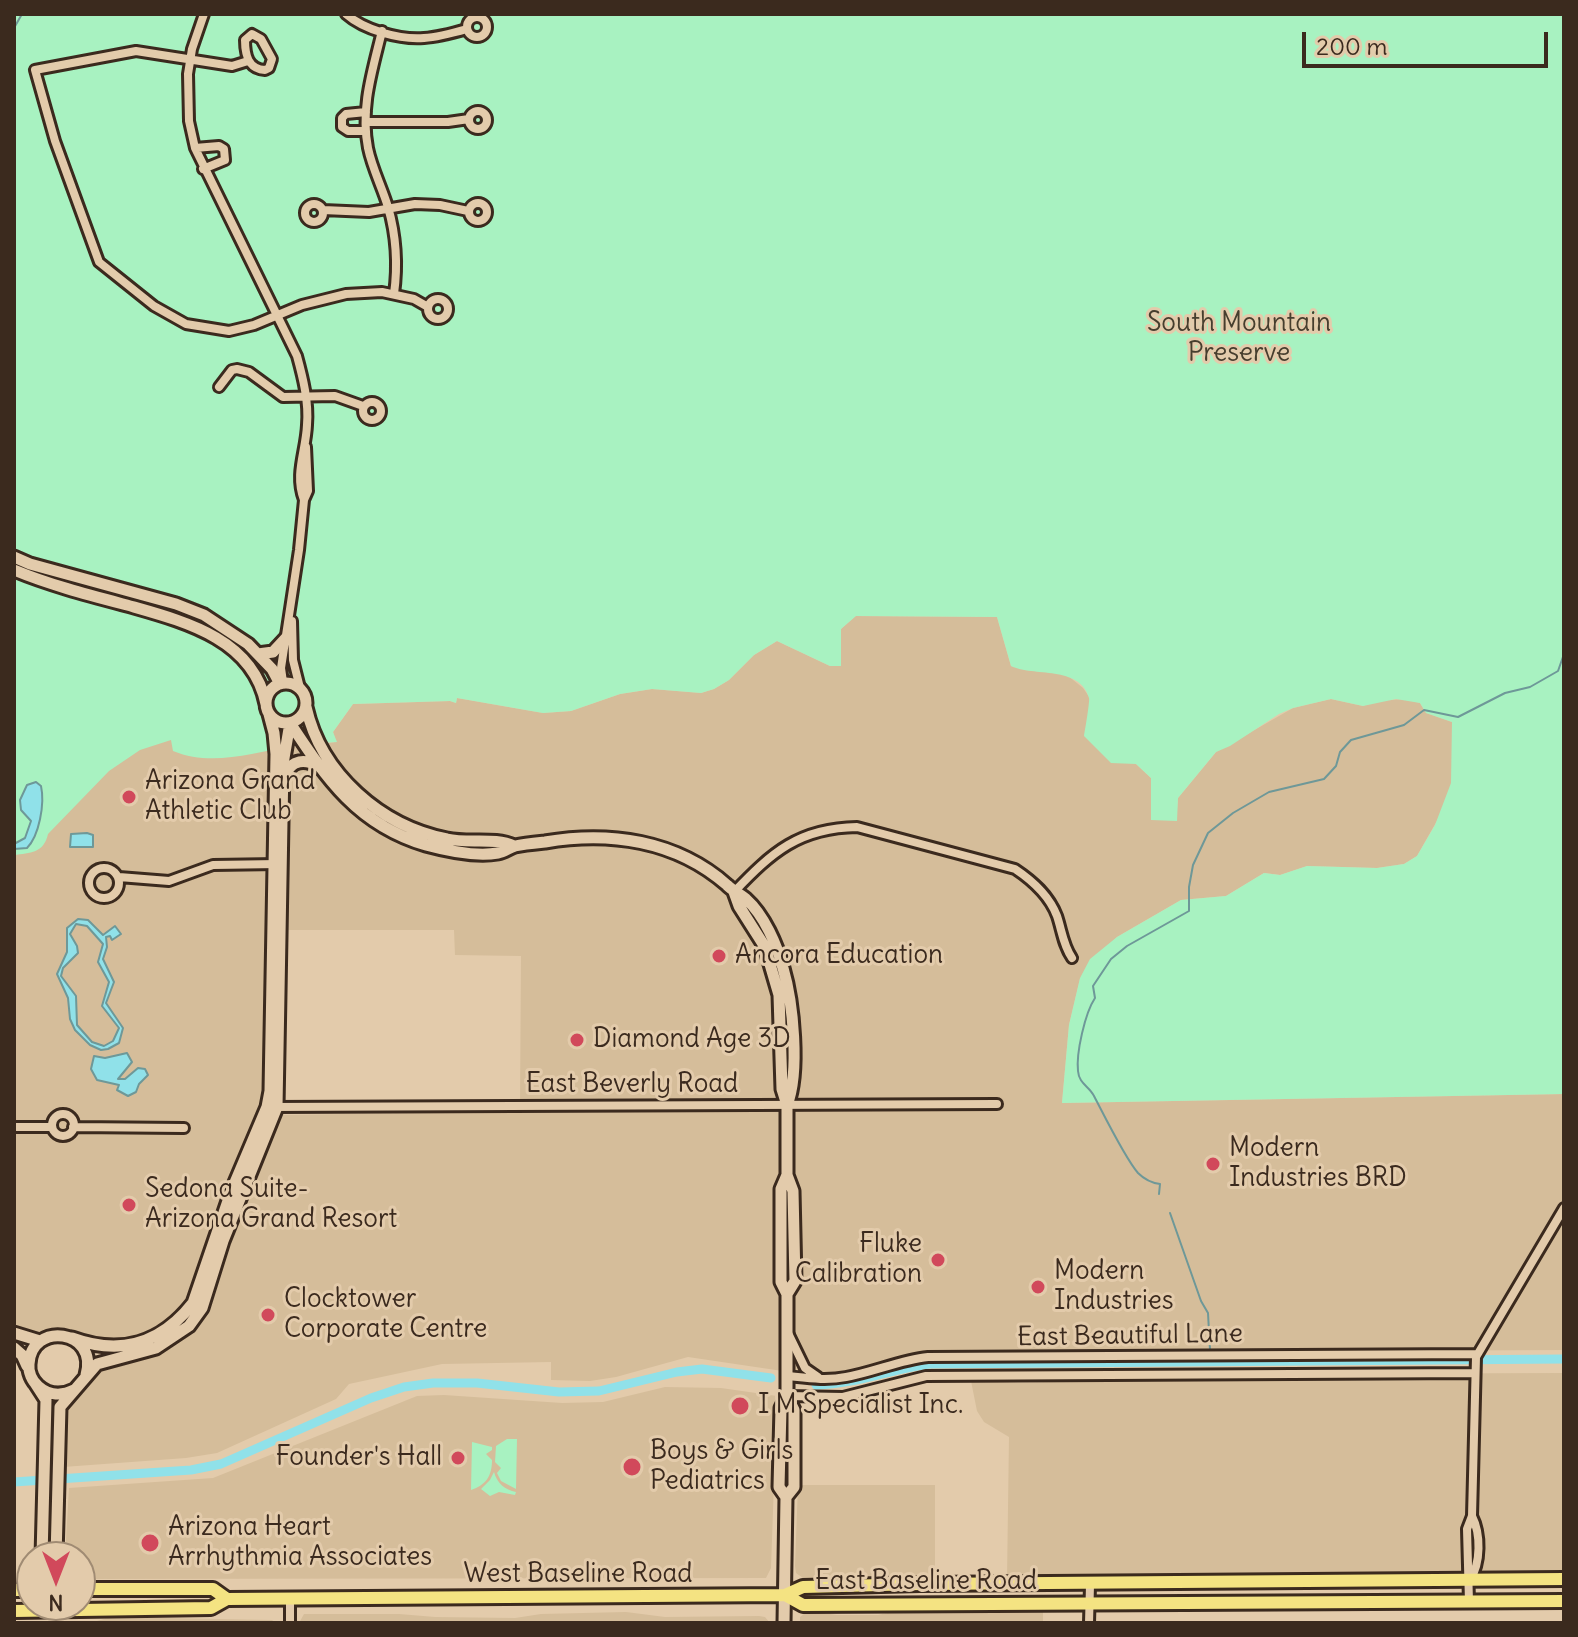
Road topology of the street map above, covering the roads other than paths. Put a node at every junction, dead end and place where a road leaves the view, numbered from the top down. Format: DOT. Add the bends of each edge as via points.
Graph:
graph roads {
  1 [pos="204,14"];
  2 [pos="346,14"];
  3 [pos="467,29"];
  4 [pos="382,31"];
  5 [pos="191,59"];
  6 [pos="248,61"];
  7 [pos="366,112"];
  8 [pos="469,119"];
  9 [pos="366,126"];
  10 [pos="195,148"];
  11 [pos="203,169"];
  12 [pos="388,209"];
  13 [pos="323,210"];
  14 [pos="468,211"];
  15 [pos="394,294"];
  16 [pos="428,307"];
  17 [pos="278,315"];
  18 [pos="219,387"];
  19 [pos="306,395"];
  20 [pos="363,406"];
  21 [pos="14,557"];
  22 [pos="14,570"];
  23 [pos="29,570"];
  24 [pos="48,575"];
  25 [pos="292,603"];
  26 [pos="286,638"];
  27 [pos="258,654"];
  28 [pos="282,684"];
  29 [pos="300,688"];
  30 [pos="306,707"];
  31 [pos="268,709"];
  32 [pos="290,723"];
  33 [pos="319,766"];
  34 [pos="283,779"];
  35 [pos="514,846"];
  36 [pos="277,864"];
  37 [pos="119,877"];
  38 [pos="734,892"];
  39 [pos="1072,958"];
  40 [pos="997,1104"];
  41 [pos="787,1105"];
  42 [pos="272,1107"];
  43 [pos="14,1127"];
  44 [pos="52,1127"];
  45 [pos="73,1127"];
  46 [pos="184,1128"];
  47 [pos="1564,1208"];
  48 [pos="787,1331"];
  49 [pos="14,1333"];
  50 [pos="72,1338"];
  51 [pos="40,1341"];
  52 [pos="14,1348"];
  53 [pos="1476,1362"];
  54 [pos="787,1376"];
  55 [pos="32,1377"];
  56 [pos="822,1379"];
  57 [pos="81,1384"];
  58 [pos="787,1396"];
  59 [pos="42,1541"];
  60 [pos="56,1541"];
  61 [pos="1564,1579"];
  62 [pos="1470,1580"];
  63 [pos="1291,1583"];
  64 [pos="1090,1585"];
  65 [pos="96,1589"];
  66 [pos="785,1595"];
  67 [pos="227,1599"];
  68 [pos="290,1599"];
  69 [pos="1564,1601"];
  70 [pos="1090,1602"];
  71 [pos="1291,1602"];
  72 [pos="1469,1602"];
  73 [pos="96,1608"];
  74 [pos="290,1623"];
  75 [pos="784,1623"];
  76 [pos="1089,1623"];
  1 -- 5 [label="street"];
  2 -- 4 [label="street"];
  3 -- 4 [label="street" via="421,39"];
  4 -- 7 [label="street"];
  5 -- 6 [label="street" via="232,66"];
  5 -- 10 [label="street" via="187,104"];
  5 -- 17 [label="street" via="136,51 35,70 99,262 132,291 186,324 242,330"];
  7 -- 9 [label="street"];
  7 -- 9 [label="street" via="346,114 341,123 348,131"];
  8 -- 9 [label="street"];
  9 -- 12 [label="street"];
  10 -- 11 [label="street"];
  10 -- 11 [label="street" via="224,149 225,160"];
  11 -- 17 [label="street"];
  12 -- 13 [label="street"];
  12 -- 14 [label="street" via="415,204"];
  12 -- 15 [label="street" via="396,254"];
  15 -- 16 [label="street"];
  15 -- 17 [label="street" via="346,294"];
  17 -- 19 [label="street" via="297,356"];
  18 -- 19 [label="street" via="237,369 283,397"];
  19 -- 20 [label="street" via="335,396"];
  19 -- 25 [label="street" via="308,491"];
  21 -- 23 [label="main road"];
  22 -- 23 [label="main road"];
  23 -- 24 [label="main road"];
  24 -- 27 [label="main road" via="176,604 234,633"];
  24 -- 31 [label="main road" via="206,631 250,667"];
  25 -- 26 [label="street"];
  25 -- 29 [label="street" via="293,660"];
  26 -- 27 [label="main road" via="273,652"];
  26 -- 28 [label="street"];
  27 -- 28 [label="main road"];
  28 -- 29 [label="main road"];
  28 -- 31 [label="main road" via="270,691"];
  29 -- 30 [label="main road"];
  30 -- 32 [label="main road"];
  30 -- 35 [label="main road" via="317,740 337,771 372,806 446,839"];
  31 -- 32 [label="main road" via="280,722"];
  31 -- 36 [label="main road" via="276,746"];
  32 -- 33 [label="main road"];
  32 -- 34 [label="main road"];
  33 -- 34 [label="main road" via="294,763"];
  33 -- 35 [label="main road" via="349,802 412,840 475,853 500,853"];
  34 -- 36 [label="main road"];
  35 -- 38 [label="main road" via="577,837 644,842 689,860"];
  36 -- 37 [label="street" via="213,865 163,881"];
  36 -- 42 [label="main road"];
  38 -- 39 [label="street" via="796,840 834,827 857,827 1015,869 1035,883 1056,912"];
  38 -- 41 [label="main road" via="765,924 787,982 793,1089"];
  40 -- 41 [label="street, East Beverly Road"];
  41 -- 42 [label="street, East Beverly Road"];
  41 -- 48 [label="main road" via="795,1281 787,1294"];
  42 -- 50 [label="main road" via="231,1192 193,1303 182,1317 138,1343 104,1348"];
  42 -- 57 [label="main road" via="202,1308 169,1341 97,1364"];
  43 -- 44 [label="street"];
  44 -- 45 [label="street" via="62,1136"];
  44 -- 45 [label="street" via="61,1115 70,1118"];
  45 -- 46 [label="street"];
  47 -- 53 [label="street"];
  48 -- 54 [label="main road"];
  48 -- 56 [label="street" via="805,1368"];
  49 -- 51 [label="main road"];
  50 -- 51 [label="main road" via="56,1335"];
  50 -- 57 [label="main road" via="88,1361"];
  51 -- 55 [label="main road" via="30,1355"];
  52 -- 55 [label="main road"];
  53 -- 56 [label="street, East Beautiful Lane" via="928,1357"];
  53 -- 58 [label="street, East Beautiful Lane" via="926,1376 843,1397"];
  53 -- 62 [label="street" via="1472,1516 1467,1529"];
  54 -- 56 [label="street, East Beautiful Lane"];
  54 -- 58 [label="main road"];
  55 -- 57 [label="main road" via="51,1394 69,1393"];
  55 -- 59 [label="main road" via="46,1400"];
  57 -- 60 [label="main road" via="60,1407"];
  58 -- 66 [label="main road" via="794,1410 794,1487 786,1497"];
  61 -- 62 [label="main road, East Baseline Road"];
  62 -- 63 [label="main road, East Baseline Road"];
  62 -- 72 [label="street"];
  63 -- 64 [label="main road, East Baseline Road"];
  63 -- 71 [label="main road"];
  64 -- 66 [label="main road, East Baseline Road" via="803,1587"];
  64 -- 70 [label="street"];
  65 -- 67 [label="main road, West Baseline Road" via="213,1589"];
  66 -- 68 [label="main road, West Baseline Road"];
  66 -- 70 [label="main road, East Baseline Road" via="803,1605"];
  66 -- 75 [label="main road"];
  67 -- 68 [label="main road, West Baseline Road"];
  67 -- 73 [label="main road, West Baseline Road" via="211,1608"];
  68 -- 74 [label="street"];
  69 -- 72 [label="main road, East Baseline Road"];
  70 -- 71 [label="main road, East Baseline Road"];
  70 -- 76 [label="street"];
  71 -- 72 [label="main road, East Baseline Road"];
}
